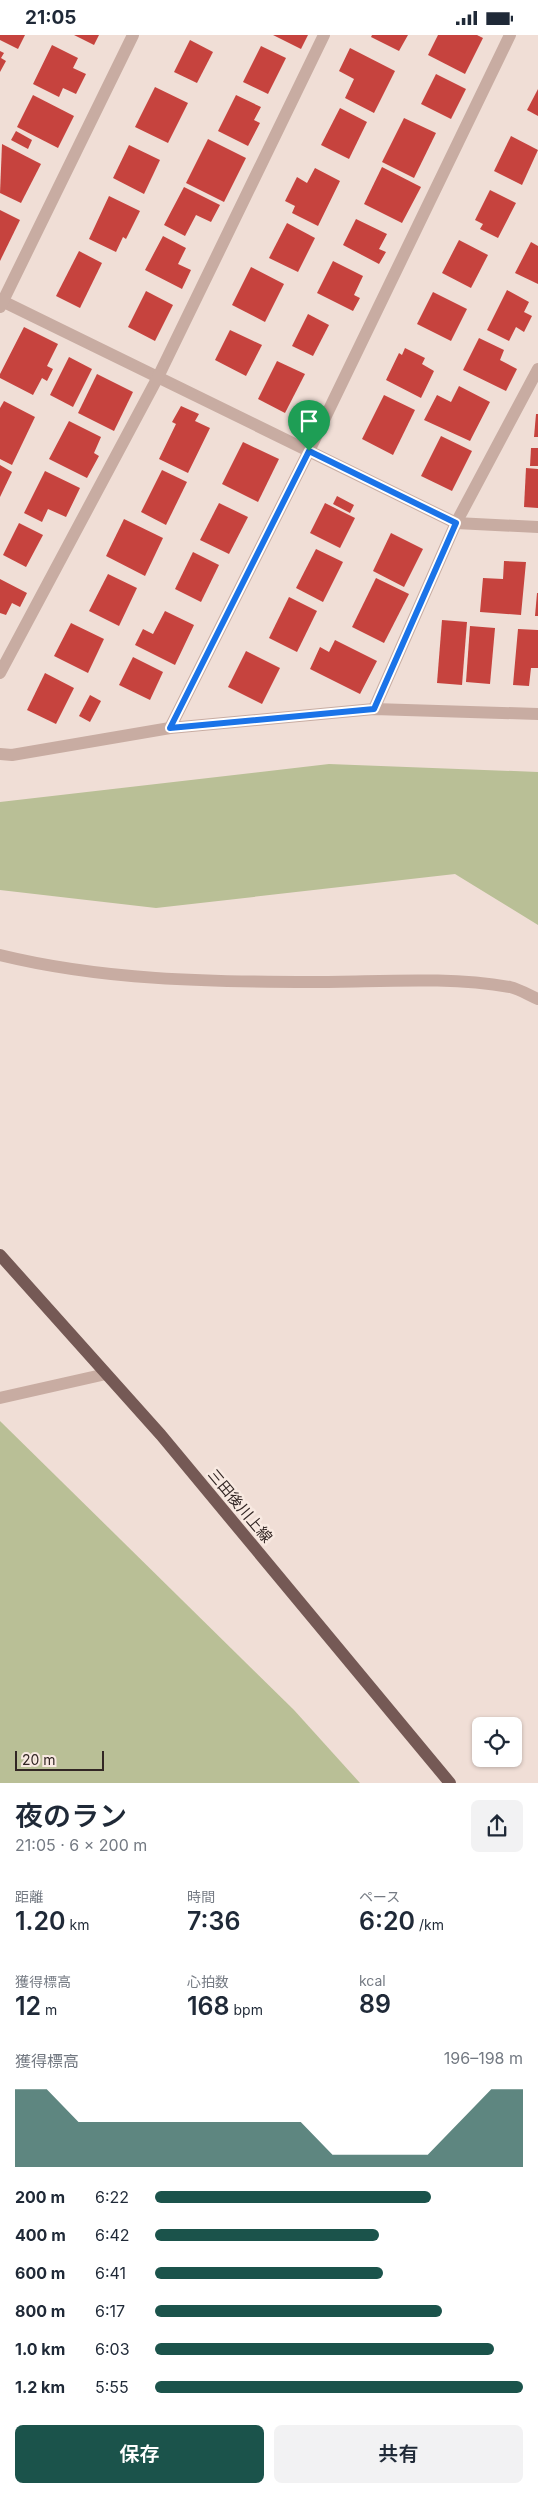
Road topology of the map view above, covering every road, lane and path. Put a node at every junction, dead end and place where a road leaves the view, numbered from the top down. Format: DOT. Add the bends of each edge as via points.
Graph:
graph roads {
  1 [pos="133,35"];
  2 [pos="324,35"];
  3 [pos="510,35"];
  4 [pos="1,303"];
  5 [pos="538,369"];
  6 [pos="158,377"];
  7 [pos="309,451"];
  8 [pos="456,523"];
  9 [pos="538,527"];
  10 [pos="0,673"];
  11 [pos="374,709"];
  12 [pos="538,714"];
  13 [pos="170,728"];
  14 [pos="0,754"];
  15 [pos="0,955"];
  16 [pos="538,999"];
  17 [pos="0,1255"];
  18 [pos="106,1374"];
  19 [pos="0,1398"];
  20 [pos="450,1783"];
  1 -- 4 [label="street"];
  2 -- 6 [label="street"];
  3 -- 7 [label="street"];
  4 -- 6 [label="street"];
  5 -- 8 [label="street"];
  6 -- 7 [label="street"];
  6 -- 10 [label="street"];
  7 -- 8 [label="street"];
  7 -- 13 [label="street"];
  8 -- 9 [label="street"];
  8 -- 11 [label="street"];
  11 -- 12 [label="street"];
  11 -- 13 [label="street"];
  13 -- 14 [label="street" via="12,755"];
  15 -- 16 [label="street" via="45,966 132,977 450,982 512,987"];
  17 -- 18 [label="main road, 三田後川上線"];
  18 -- 19 [label="street"];
  18 -- 20 [label="main road, 三田後川上線" via="161,1435"];
}
